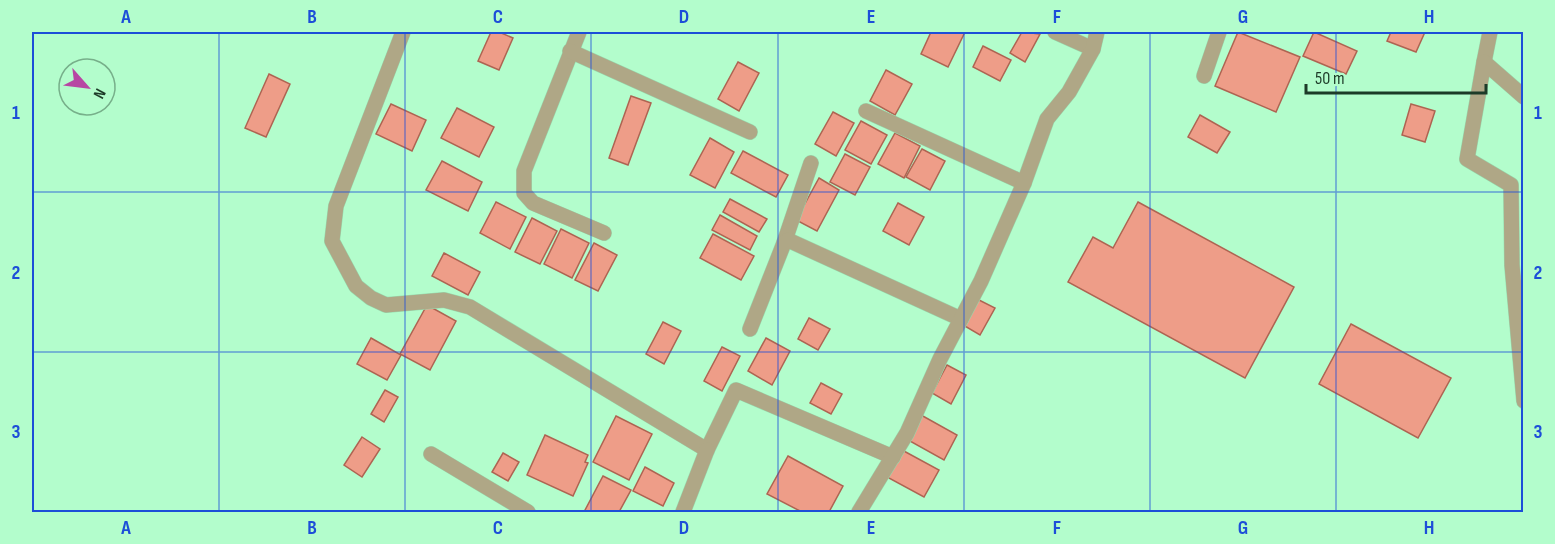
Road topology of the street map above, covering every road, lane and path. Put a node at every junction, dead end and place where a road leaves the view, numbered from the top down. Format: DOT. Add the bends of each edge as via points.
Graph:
graph roads {
  1 [pos="403,32"];
  2 [pos="579,32"];
  3 [pos="1055,32"];
  4 [pos="1097,32"];
  5 [pos="1219,32"];
  6 [pos="1490,32"];
  7 [pos="1093,49"];
  8 [pos="570,51"];
  9 [pos="1484,63"];
  10 [pos="1204,76"];
  11 [pos="1524,97"];
  12 [pos="866,111"];
  13 [pos="750,132"];
  14 [pos="811,163"];
  15 [pos="1023,183"];
  16 [pos="604,233"];
  17 [pos="784,243"];
  18 [pos="961,319"];
  19 [pos="750,329"];
  20 [pos="1524,401"];
  21 [pos="707,450"];
  22 [pos="431,454"];
  23 [pos="893,457"];
  24 [pos="528,513"];
  25 [pos="683,513"];
  26 [pos="859,513"];
  1 -- 21 [label="street" via="336,206 332,241 356,286 386,305 444,300 470,307"];
  2 -- 8 [label="street"];
  3 -- 7 [label="street"];
  4 -- 7 [label="street"];
  5 -- 10 [label="street"];
  6 -- 9 [label="street"];
  7 -- 15 [label="street" via="1069,92 1047,119"];
  8 -- 13 [label="street"];
  8 -- 16 [label="street" via="524,171 524,193 533,203"];
  9 -- 11 [label="street"];
  9 -- 20 [label="street" via="1467,159 1511,185 1512,265"];
  12 -- 15 [label="street"];
  14 -- 17 [label="street"];
  15 -- 18 [label="street"];
  17 -- 18 [label="street" via="797,242"];
  17 -- 19 [label="street"];
  18 -- 23 [label="street"];
  21 -- 23 [label="street" via="736,390"];
  21 -- 25 [label="street"];
  22 -- 24 [label="street"];
  23 -- 26 [label="street"];
}
